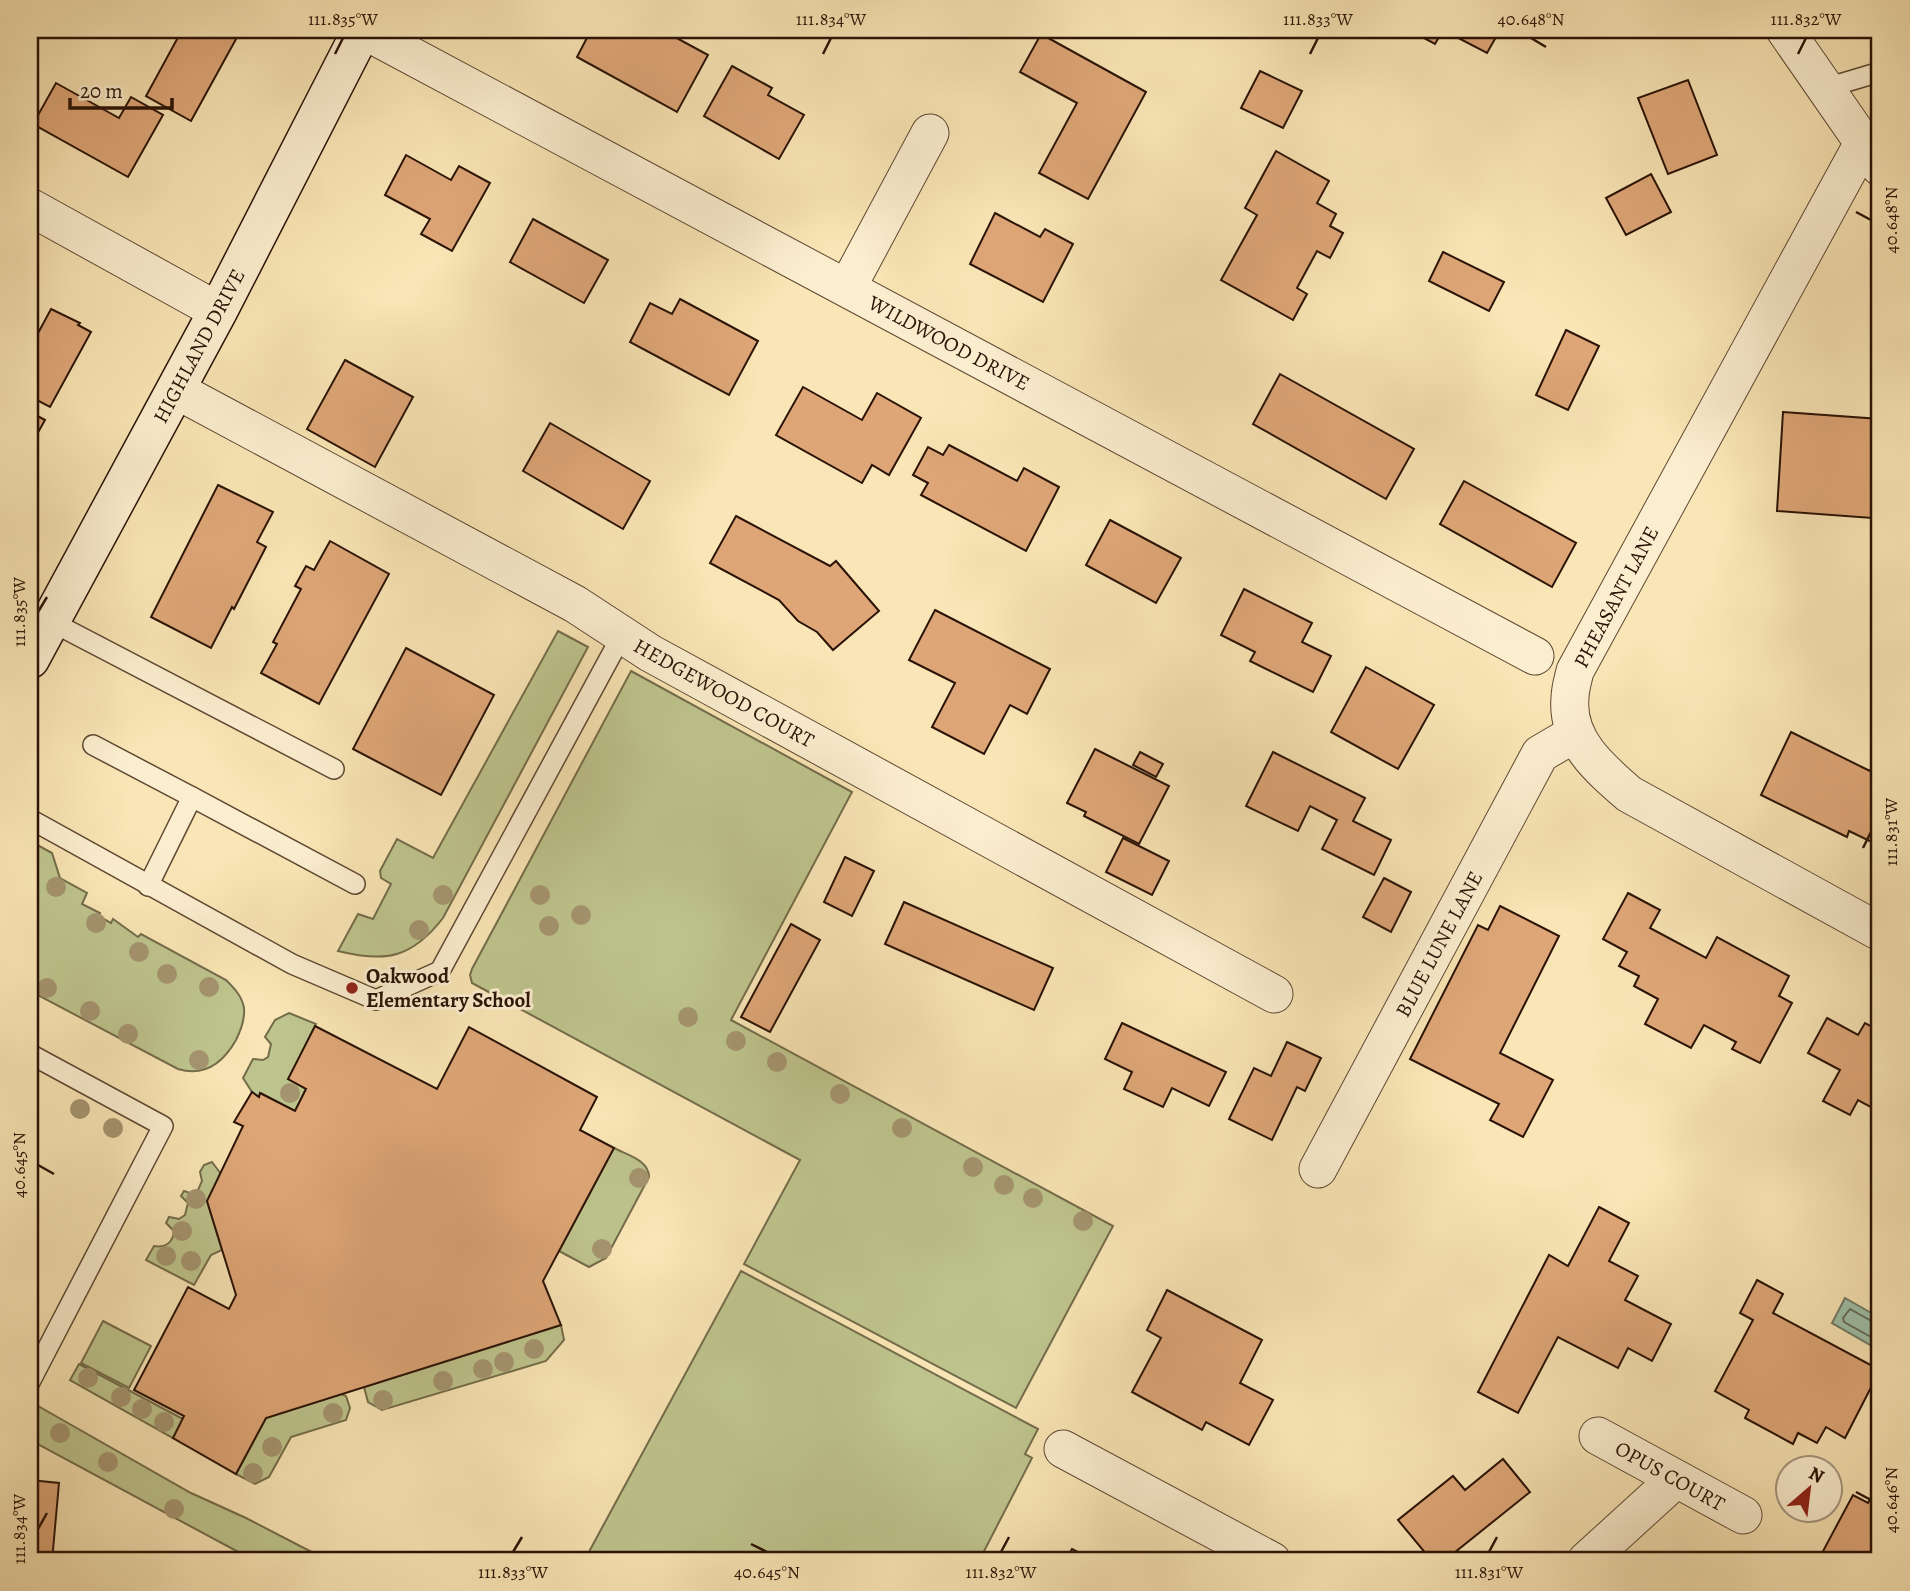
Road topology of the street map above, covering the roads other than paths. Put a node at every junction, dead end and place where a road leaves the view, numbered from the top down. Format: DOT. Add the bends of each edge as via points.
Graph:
graph roads {
  1 [pos="363,30"];
  2 [pos="1785,30"];
  3 [pos="1880,75"];
  4 [pos="1826,88"];
  5 [pos="930,133"];
  6 [pos="1871,155"];
  7 [pos="30,207"];
  8 [pos="847,288"];
  9 [pos="218,311"];
  10 [pos="176,390"];
  11 [pos="50,621"];
  12 [pos="622,635"];
  13 [pos="1535,656"];
  14 [pos="30,659"];
  15 [pos="1574,734"];
  16 [pos="93,745"];
  17 [pos="334,769"];
  18 [pos="192,797"];
  19 [pos="30,819"];
  20 [pos="355,884"];
  21 [pos="148,886"];
  22 [pos="1880,932"];
  23 [pos="1274,994"];
  24 [pos="30,1054"];
  25 [pos="1318,1169"];
  26 [pos="30,1382"];
  27 [pos="1598,1436"];
  28 [pos="1063,1449"];
  29 [pos="1676,1479"];
  30 [pos="1743,1515"];
  31 [pos="1272,1561"];
  32 [pos="1586,1561"];
  1 -- 8 [label="street, WILDWOOD DRIVE"];
  1 -- 9 [label="main road, HIGHLAND DRIVE"];
  2 -- 4 [label="street"];
  3 -- 4 [label="lane"];
  4 -- 6 [label="street"];
  5 -- 8 [label="street"];
  6 -- 15 [label="street, PHEASANT LANE" via="1575,671 1569,700"];
  7 -- 9 [label="street"];
  8 -- 13 [label="street, WILDWOOD DRIVE"];
  9 -- 10 [label="main road, HIGHLAND DRIVE"];
  10 -- 11 [label="main road, HIGHLAND DRIVE"];
  10 -- 12 [label="street, HEDGEWOOD COURT" via="575,604"];
  11 -- 14 [label="main road, HIGHLAND DRIVE"];
  11 -- 17 [label="lane"];
  12 -- 21 [label="lane" via="440,971 376,1000 292,964"];
  12 -- 23 [label="street, HEDGEWOOD COURT"];
  15 -- 22 [label="street, PHEASANT LANE" via="1597,765 1629,794"];
  15 -- 25 [label="street, BLUE LUNE LANE" via="1541,754"];
  16 -- 18 [label="lane"];
  18 -- 20 [label="lane"];
  18 -- 21 [label="lane"];
  19 -- 21 [label="lane"];
  24 -- 26 [label="lane" via="163,1126"];
  27 -- 29 [label="street, OPUS COURT"];
  28 -- 31 [label="street"];
  29 -- 30 [label="street, OPUS COURT"];
  29 -- 32 [label="street"];
}
